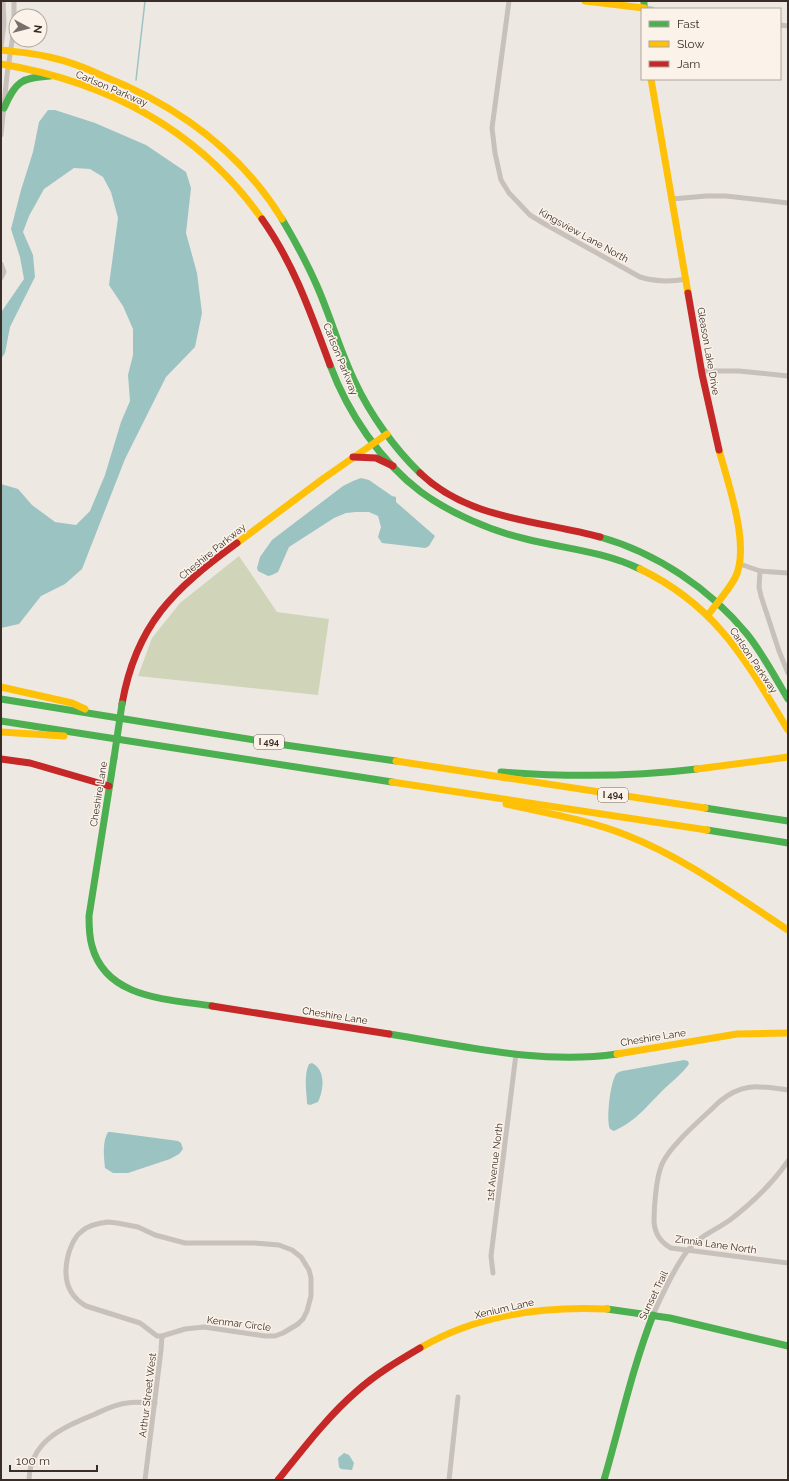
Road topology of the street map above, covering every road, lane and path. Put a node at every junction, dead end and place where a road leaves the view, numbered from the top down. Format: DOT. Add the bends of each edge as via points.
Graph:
graph roads {
  1 [pos="2,1"];
  2 [pos="14,1"];
  3 [pos="510,1"];
  4 [pos="586,1"];
  5 [pos="644,6"];
  6 [pos="1,48"];
  7 [pos="11,51"];
  8 [pos="5,65"];
  9 [pos="58,76"];
  10 [pos="651,80"];
  11 [pos="4,108"];
  12 [pos="1,135"];
  13 [pos="672,199"];
  14 [pos="788,203"];
  15 [pos="1,264"];
  16 [pos="1,278"];
  17 [pos="686,279"];
  18 [pos="702,371"];
  19 [pos="788,376"];
  20 [pos="387,434"];
  21 [pos="374,443"];
  22 [pos="353,457"];
  23 [pos="395,468"];
  24 [pos="740,564"];
  25 [pos="760,571"];
  26 [pos="788,574"];
  27 [pos="716,603"];
  28 [pos="708,616"];
  29 [pos="788,673"];
  30 [pos="1,688"];
  31 [pos="788,699"];
  32 [pos="1,700"];
  33 [pos="101,715"];
  34 [pos="1,720"];
  35 [pos="788,730"];
  36 [pos="1,732"];
  37 [pos="106,738"];
  38 [pos="788,757"];
  39 [pos="1,758"];
  40 [pos="114,758"];
  41 [pos="438,767"];
  42 [pos="109,786"];
  43 [pos="438,789"];
  44 [pos="788,821"];
  45 [pos="788,842"];
  46 [pos="788,930"];
  47 [pos="788,1033"];
  48 [pos="516,1054"];
  49 [pos="788,1090"];
  50 [pos="788,1161"];
  51 [pos="688,1250"];
  52 [pos="788,1263"];
  53 [pos="493,1273"];
  54 [pos="653,1315"];
  55 [pos="162,1336"];
  56 [pos="788,1346"];
  57 [pos="458,1397"];
  58 [pos="155,1403"];
  59 [pos="29,1480"];
  60 [pos="145,1480"];
  61 [pos="278,1480"];
  62 [pos="449,1480"];
  63 [pos="604,1480"];
  1 -- 6 [label="street" via="4,25"];
  2 -- 7 [label="street"];
  3 -- 17 [label="street, Kingsview Lane North" via="492,128 501,180 508,194 543,224 640,277 672,282"];
  4 -- 5 [label="main road"];
  6 -- 7 [label="main road, Carlson Parkway"];
  7 -- 8 [label="street"];
  7 -- 20 [label="main road, Carlson Parkway" via="50,58 110,78 155,99 200,128 221,146 276,209 289,231 315,280 350,373 370,412"];
  8 -- 9 [label="main road, Carlson Parkway"];
  8 -- 11 [label="street"];
  9 -- 11 [label="main road" via="33,77 20,82 10,94"];
  9 -- 21 [label="main road, Carlson Parkway" via="139,109 160,122 196,147 244,194 292,268 346,400"];
  10 -- 13 [label="main road, Gleason Lake Drive"];
  11 -- 12 [label="street"];
  13 -- 14 [label="street" via="726,196"];
  13 -- 17 [label="main road, Gleason Lake Drive"];
  15 -- 16 [label="street" via="4,272"];
  17 -- 18 [label="main road, Gleason Lake Drive"];
  18 -- 19 [label="street"];
  18 -- 24 [label="main road, Gleason Lake Drive" via="739,533"];
  20 -- 21 [label="main road, Cheshire Parkway"];
  20 -- 27 [label="main road, Carlson Parkway" via="430,482 467,506 501,518 583,533 626,546 672,569 699,587"];
  21 -- 22 [label="main road, Cheshire Parkway"];
  21 -- 23 [label="main road, Carlson Parkway"];
  22 -- 23 [label="main road" via="376,458"];
  22 -- 40 [label="main road, Cheshire Parkway, bridge" via="203,569 169,601 147,630 129,670"];
  23 -- 28 [label="main road, Carlson Parkway" via="420,491 470,520 517,538 572,547 621,560 660,579"];
  24 -- 25 [label="street"];
  24 -- 27 [label="main road, Gleason Lake Drive" via="735,578"];
  25 -- 26 [label="street"];
  25 -- 29 [label="street" via="761,596"];
  27 -- 28 [label="main road, Gleason Lake Drive"];
  27 -- 31 [label="main road, Carlson Parkway" via="756,646"];
  28 -- 35 [label="main road, Carlson Parkway" via="740,653"];
  30 -- 33 [label="main road" via="72,703"];
  32 -- 33 [label="main road, I 494"];
  33 -- 41 [label="main road, I 494"];
  34 -- 37 [label="main road, I 494"];
  36 -- 37 [label="main road"];
  37 -- 43 [label="main road, I 494"];
  38 -- 41 [label="main road" via="702,769 591,776"];
  39 -- 42 [label="main road" via="30,763"];
  40 -- 42 [label="main road, Cheshire Lane"];
  41 -- 44 [label="main road, I 494"];
  42 -- 48 [label="main road, Cheshire Lane" via="88,929 100,965 116,983 139,994 153,997"];
  43 -- 45 [label="main road, I 494"];
  43 -- 46 [label="main road" via="623,833 661,850"];
  47 -- 48 [label="main road, Cheshire Lane" via="746,1033 586,1057"];
  48 -- 53 [label="street, 1st Avenue North" via="491,1256"];
  49 -- 51 [label="street, Zinnia Lane North" via="753,1086 727,1095 670,1152 662,1164 654,1222 656,1234 668,1246"];
  50 -- 51 [label="street, Sunset Trail" via="753,1201 703,1236"];
  51 -- 52 [label="street, Zinnia Lane North"];
  51 -- 54 [label="street, Sunset Trail"];
  54 -- 56 [label="main road, Xenium Lane"];
  54 -- 61 [label="main road, Xenium Lane" via="584,1308 537,1310 490,1320 445,1336 403,1358 356,1392 337,1409"];
  54 -- 63 [label="main road, Sunset Trail" via="632,1377"];
  55 -- 55 [label="street, Kenmar Circle" via="185,1329 204,1327 265,1336 283,1334 303,1319 307,1311 311,1296 309,1270 301,1257 279,1245 185,1243 138,1227 117,1223 100,1223 82,1230 75,1239 65,1270 74,1296 86,1306 133,1320 157,1336"];
  55 -- 58 [label="street, Arthur Street West"];
  57 -- 62 [label="street"];
  58 -- 59 [label="street" via="118,1404 64,1427 42,1444 31,1465"];
  58 -- 60 [label="street, Arthur Street West"];
}
